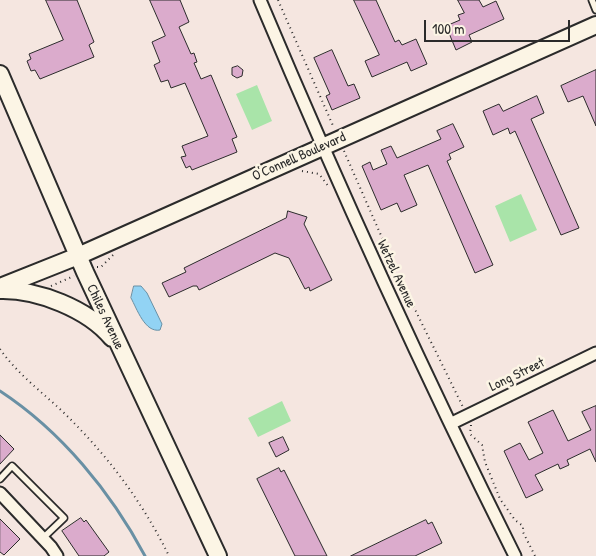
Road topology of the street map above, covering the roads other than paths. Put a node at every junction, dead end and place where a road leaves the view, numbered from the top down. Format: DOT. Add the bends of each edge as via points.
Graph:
graph roads {
  1 [pos="260,0"];
  2 [pos="592,0"];
  3 [pos="596,10"];
  4 [pos="596,25"];
  5 [pos="0,74"];
  6 [pos="322,147"];
  7 [pos="78,256"];
  8 [pos="0,288"];
  9 [pos="118,345"];
  10 [pos="596,353"];
  11 [pos="452,423"];
  12 [pos="0,479"];
  13 [pos="0,493"];
  14 [pos="43,538"];
  15 [pos="57,556"];
  16 [pos="218,556"];
  17 [pos="515,556"];
  1 -- 6 [label="street, Wetzel Avenue"];
  2 -- 3 [label="lane"];
  4 -- 6 [label="street, O'Connell Boulevard"];
  5 -- 7 [label="street, Chiles Avenue"];
  6 -- 7 [label="street, O'Connell Boulevard"];
  6 -- 11 [label="street, Wetzel Avenue"];
  7 -- 8 [label="street, O'Connell Boulevard"];
  7 -- 9 [label="street, Chiles Avenue"];
  8 -- 9 [label="street" via="56,301 88,318"];
  9 -- 16 [label="street, Chiles Avenue"];
  10 -- 11 [label="street, Long Street"];
  11 -- 17 [label="street, Wetzel Avenue"];
  12 -- 14 [label="lane" via="12,466 64,518"];
  13 -- 14 [label="street"];
  14 -- 15 [label="street"];
}
